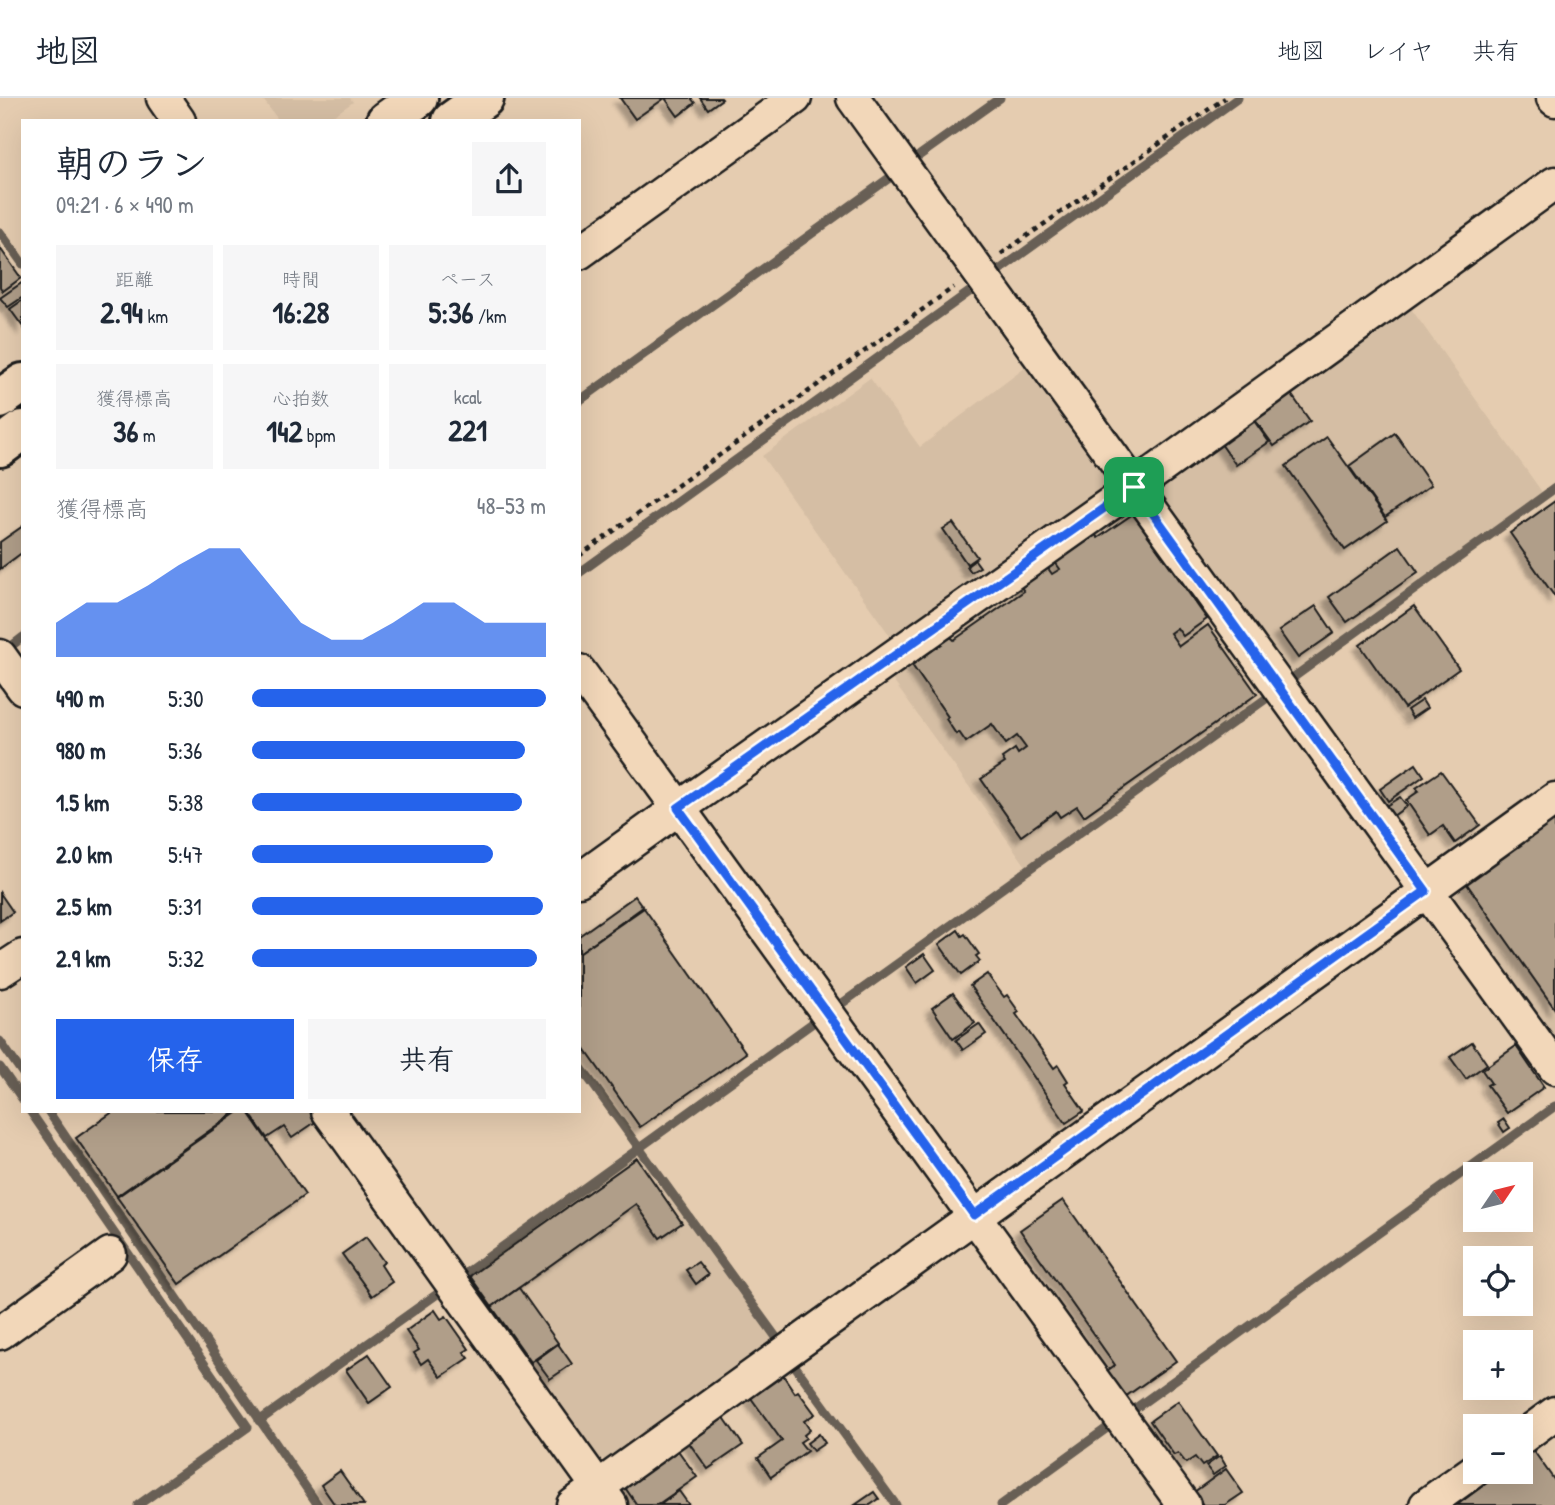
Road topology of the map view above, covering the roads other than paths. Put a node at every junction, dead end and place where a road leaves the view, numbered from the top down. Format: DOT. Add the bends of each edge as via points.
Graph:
graph roads {
  1 [pos="163,98"];
  2 [pos="418,98"];
  3 [pos="484,98"];
  4 [pos="796,98"];
  5 [pos="853,98"];
  6 [pos="178,119"];
  7 [pos="389,119"];
  8 [pos="455,119"];
  9 [pos="1555,183"];
  10 [pos="581,252"];
  11 [pos="21,384"];
  12 [pos="0,399"];
  13 [pos="21,431"];
  14 [pos="0,447"];
  15 [pos="1134,487"];
  16 [pos="581,674"];
  17 [pos="1555,799"];
  18 [pos="678,808"];
  19 [pos="581,879"];
  20 [pos="1426,891"];
  21 [pos="21,957"];
  22 [pos="0,971"];
  23 [pos="1555,1068"];
  24 [pos="329,1113"];
  25 [pos="974,1215"];
  26 [pos="110,1254"];
  27 [pos="0,1333"];
  28 [pos="1555,1413"];
  29 [pos="1533,1429"];
  30 [pos="1463,1479"];
  31 [pos="594,1499"];
  32 [pos="1184,1505"];
  33 [pos="1426,1505"];
  1 -- 6 [label="street"];
  2 -- 7 [label="main road"];
  3 -- 8 [label="main road"];
  4 -- 10 [label="street"];
  5 -- 15 [label="street"];
  9 -- 15 [label="street"];
  11 -- 12 [label="main road"];
  13 -- 14 [label="main road"];
  15 -- 18 [label="street"];
  15 -- 20 [label="street"];
  16 -- 18 [label="street"];
  17 -- 20 [label="street"];
  18 -- 19 [label="street"];
  18 -- 25 [label="street"];
  20 -- 23 [label="street"];
  20 -- 25 [label="street"];
  21 -- 22 [label="street"];
  24 -- 31 [label="street"];
  25 -- 31 [label="street"];
  25 -- 32 [label="street"];
  26 -- 27 [label="street"];
  28 -- 29 [label="street"];
  30 -- 33 [label="street"];
}
